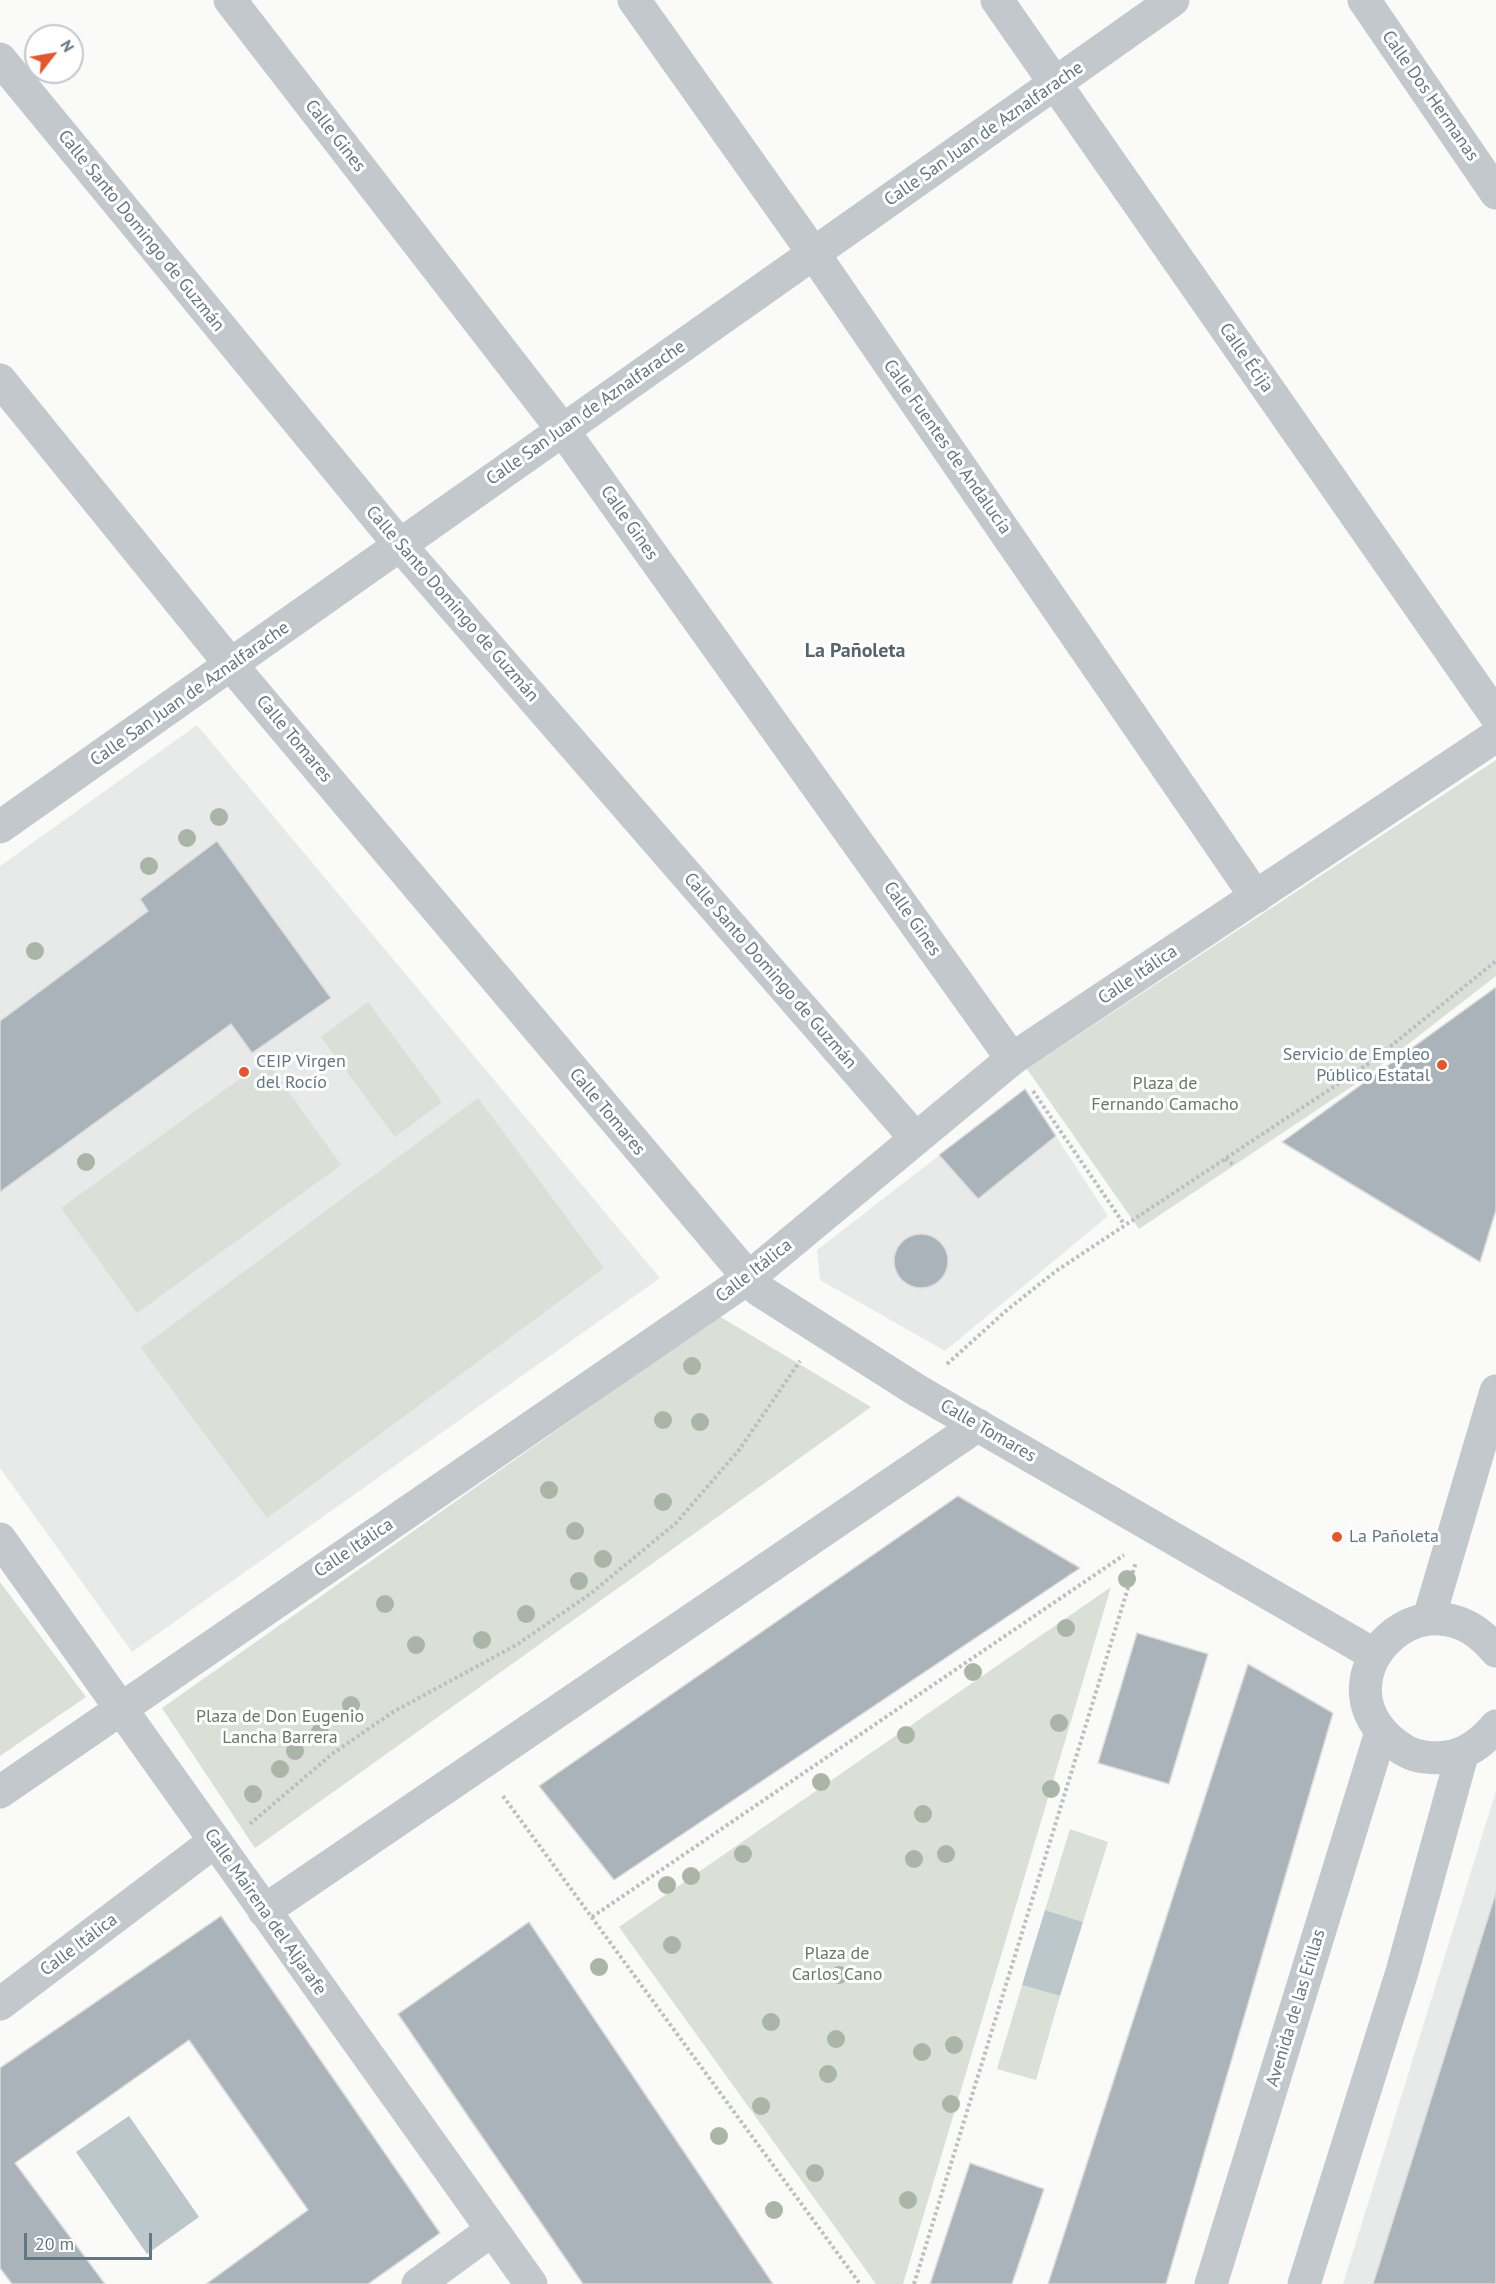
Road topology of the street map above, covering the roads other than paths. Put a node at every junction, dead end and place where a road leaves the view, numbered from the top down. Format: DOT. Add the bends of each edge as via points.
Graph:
graph roads {
  1 [pos="230,0"];
  2 [pos="634,0"];
  3 [pos="997,0"];
  4 [pos="1173,0"];
  5 [pos="1364,0"];
  6 [pos="0,59"];
  7 [pos="1055,84"];
  8 [pos="1496,192"];
  9 [pos="813,254"];
  10 [pos="0,380"];
  11 [pos="562,429"];
  12 [pos="399,544"];
  13 [pos="232,666"];
  14 [pos="1496,717"];
  15 [pos="1496,736"];
  16 [pos="0,827"];
  17 [pos="1256,897"];
  18 [pos="1012,1059"];
  19 [pos="916,1139"];
  20 [pos="747,1279"];
  21 [pos="1496,1391"];
  22 [pos="978,1425"];
  23 [pos="0,1539"];
  24 [pos="1429,1618"];
  25 [pos="1496,1651"];
  26 [pos="1374,1654"];
  27 [pos="120,1708"];
  28 [pos="1496,1726"];
  29 [pos="1381,1732"];
  30 [pos="1462,1755"];
  31 [pos="0,1792"];
  32 [pos="218,1845"];
  33 [pos="264,1911"];
  34 [pos="0,2004"];
  35 [pos="492,2230"];
  36 [pos="417,2284"];
  37 [pos="531,2284"];
  38 [pos="1211,2284"];
  39 [pos="1304,2284"];
  1 -- 11 [label="street, Calle Gines"];
  2 -- 9 [label="street, Calle Fuentes de Andalucía"];
  3 -- 7 [label="street, Calle Écija"];
  4 -- 7 [label="street, Calle San Juan de Aznalfarache"];
  5 -- 8 [label="street, Calle Dos Hermanas"];
  6 -- 12 [label="street, Calle Santo Domingo de Guzmán"];
  7 -- 9 [label="street, Calle San Juan de Aznalfarache"];
  7 -- 14 [label="street, Calle Écija"];
  9 -- 11 [label="street, Calle San Juan de Aznalfarache"];
  9 -- 17 [label="street, Calle Fuentes de Andalucía"];
  10 -- 13 [label="street, Calle Tomares"];
  11 -- 12 [label="street, Calle San Juan de Aznalfarache"];
  11 -- 18 [label="street, Calle Gines"];
  12 -- 13 [label="street, Calle San Juan de Aznalfarache"];
  12 -- 19 [label="street, Calle Santo Domingo de Guzmán"];
  13 -- 16 [label="street, Calle San Juan de Aznalfarache"];
  13 -- 20 [label="street, Calle Tomares"];
  15 -- 17 [label="street, Calle Itálica"];
  17 -- 18 [label="street, Calle Itálica"];
  18 -- 19 [label="street, Calle Itálica"];
  19 -- 20 [label="street, Calle Itálica"];
  20 -- 22 [label="street, Calle Tomares" via="771,1300"];
  20 -- 27 [label="street, Calle Itálica"];
  21 -- 24 [label="street"];
  22 -- 26 [label="street, Calle Tomares" via="1145,1533"];
  22 -- 33 [label="street"];
  23 -- 27 [label="street, Calle Mairena del Aljarafe"];
  24 -- 25 [label="street" via="1449,1619 1468,1626 1485,1637"];
  24 -- 26 [label="street" via="1407,1624 1388,1636"];
  26 -- 29 [label="street" via="1366,1694"];
  27 -- 31 [label="street, Calle Itálica"];
  27 -- 32 [label="street, Calle Mairena del Aljarafe"];
  28 -- 30 [label="street" via="1483,1742"];
  29 -- 30 [label="street" via="1397,1747 1418,1757"];
  29 -- 38 [label="street, Avenida de las Erillas"];
  30 -- 39 [label="street" via="1402,1972"];
  32 -- 33 [label="street, Calle Mairena del Aljarafe"];
  32 -- 34 [label="street, Calle Itálica"];
  33 -- 35 [label="street, Calle Mairena del Aljarafe"];
  35 -- 36 [label="street"];
  35 -- 37 [label="street, Calle Mairena del Aljarafe"];
}
